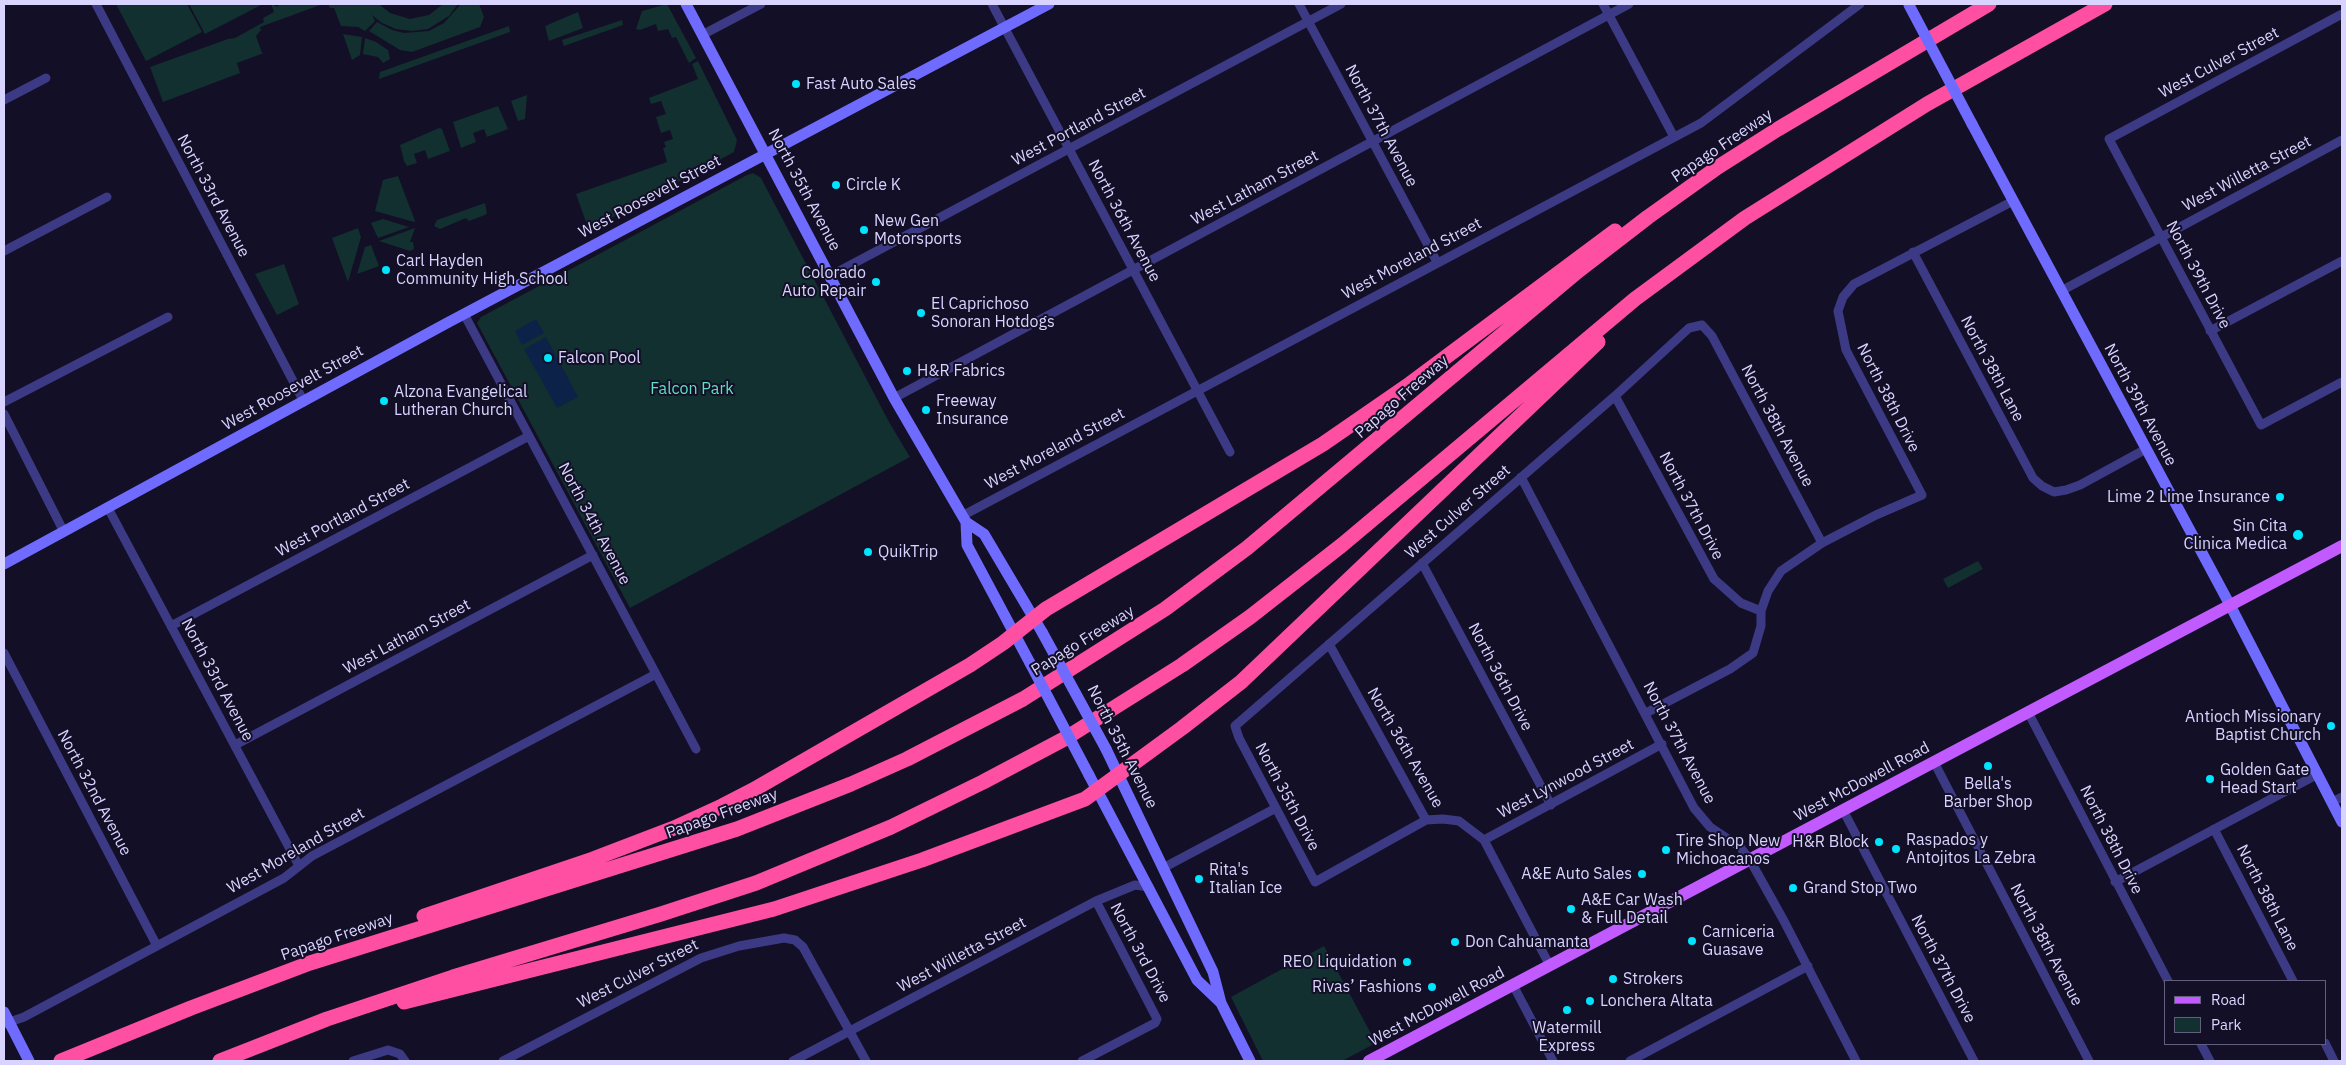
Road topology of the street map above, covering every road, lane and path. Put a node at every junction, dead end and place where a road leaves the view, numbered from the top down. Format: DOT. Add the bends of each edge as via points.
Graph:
graph roads {
  1 [pos="96,4"];
  2 [pos="686,4"];
  3 [pos="761,4"];
  4 [pos="992,4"];
  5 [pos="1049,4"];
  6 [pos="1299,4"];
  7 [pos="1342,4"];
  8 [pos="1603,4"];
  9 [pos="1629,4"];
  10 [pos="1860,4"];
  11 [pos="1909,4"];
  12 [pos="1989,4"];
  13 [pos="2105,4"];
  14 [pos="1609,14"];
  15 [pos="2342,14"];
  16 [pos="1309,21"];
  17 [pos="1004,28"];
  18 [pos="702,35"];
  19 [pos="46,78"];
  20 [pos="4,100"];
  21 [pos="1674,138"];
  22 [pos="2109,139"];
  23 [pos="2342,140"];
  24 [pos="1373,142"];
  25 [pos="1069,149"];
  26 [pos="766,154"];
  27 [pos="1718,167"];
  28 [pos="107,198"];
  29 [pos="2013,201"];
  30 [pos="2161,237"];
  31 [pos="1704,248"];
  32 [pos="4,250"];
  33 [pos="1913,252"];
  34 [pos="2342,261"];
  35 [pos="1437,262"];
  36 [pos="1133,269"];
  37 [pos="830,276"];
  38 [pos="2061,291"];
  39 [pos="464,314"];
  40 [pos="168,317"];
  41 [pos="1702,325"];
  42 [pos="2210,331"];
  43 [pos="2342,382"];
  44 [pos="1197,391"];
  45 [pos="1615,396"];
  46 [pos="894,398"];
  47 [pos="4,402"];
  48 [pos="304,402"];
  49 [pos="4,414"];
  50 [pos="530,436"];
  51 [pos="2146,449"];
  52 [pos="1230,452"];
  53 [pos="1521,477"];
  54 [pos="108,508"];
  55 [pos="964,519"];
  56 [pos="64,532"];
  57 [pos="1822,543"];
  58 [pos="2342,546"];
  59 [pos="593,555"];
  60 [pos="1422,563"];
  61 [pos="4,564"];
  62 [pos="2230,605"];
  63 [pos="1761,611"];
  64 [pos="1034,618"];
  65 [pos="171,626"];
  66 [pos="1018,640"];
  67 [pos="1329,644"];
  68 [pos="4,653"];
  69 [pos="656,674"];
  70 [pos="2028,712"];
  71 [pos="1646,713"];
  72 [pos="1235,726"];
  73 [pos="1662,744"];
  74 [pos="235,745"];
  75 [pos="696,749"];
  76 [pos="1934,762"];
  77 [pos="1117,768"];
  78 [pos="2318,774"];
  79 [pos="1097,790"];
  80 [pos="2337,800"];
  81 [pos="1551,805"];
  82 [pos="1276,808"];
  83 [pos="1843,810"];
  84 [pos="1426,820"];
  85 [pos="2342,822"];
  86 [pos="2214,829"];
  87 [pos="1484,840"];
  88 [pos="1750,860"];
  89 [pos="299,866"];
  90 [pos="1163,868"];
  91 [pos="2115,882"];
  92 [pos="1149,887"];
  93 [pos="1096,901"];
  94 [pos="157,946"];
  95 [pos="310,963"];
  96 [pos="1550,966"];
  97 [pos="1808,966"];
  98 [pos="2167,980"];
  99 [pos="2292,980"];
  100 [pos="1512,985"];
  101 [pos="1221,1004"];
  102 [pos="6,1019"];
  103 [pos="327,1020"];
  104 [pos="850,1031"];
  105 [pos="2326,1044"];
  106 [pos="2202,1045"];
  107 [pos="402,1058"];
  108 [pos="29,1061"];
  109 [pos="61,1061"];
  110 [pos="220,1061"];
  111 [pos="353,1061"];
  112 [pos="503,1061"];
  113 [pos="792,1061"];
  114 [pos="866,1061"];
  115 [pos="1082,1061"];
  116 [pos="1250,1061"];
  117 [pos="1369,1061"];
  118 [pos="1552,1061"];
  119 [pos="1630,1061"];
  120 [pos="1855,1061"];
  121 [pos="1974,1061"];
  122 [pos="2089,1061"];
  123 [pos="2210,1061"];
  124 [pos="2334,1061"];
  1 -- 48 [label="street, North 33rd Avenue"];
  2 -- 18 [label="street, North 35th Avenue"];
  3 -- 18 [label="street"];
  4 -- 17 [label="street, North 36th Avenue"];
  5 -- 17 [label="street, West Roosevelt Street"];
  6 -- 16 [label="street, North 37th Avenue"];
  7 -- 16 [label="street, West Portland Street"];
  8 -- 14 [label="street"];
  9 -- 14 [label="street, West Latham Street"];
  10 -- 21 [label="street, West Moreland Street" via="1718,112"];
  11 -- 29 [label="street, North 39th Avenue, bridge"];
  12 -- 27 [label="highway, Papago Freeway"];
  13 -- 31 [label="highway" via="1834,160"];
  14 -- 21 [label="street"];
  14 -- 24 [label="street, West Latham Street"];
  15 -- 22 [label="street, West Culver Street"];
  16 -- 24 [label="street, North 37th Avenue"];
  16 -- 25 [label="street, West Portland Street"];
  17 -- 25 [label="street, North 36th Avenue"];
  17 -- 26 [label="street, West Roosevelt Street"];
  18 -- 26 [label="street, North 35th Avenue"];
  19 -- 20 [label="street"];
  21 -- 35 [label="street, West Moreland Street"];
  22 -- 30 [label="street, North 39th Drive"];
  23 -- 30 [label="street, West Willetta Street"];
  24 -- 35 [label="street, North 37th Avenue"];
  24 -- 36 [label="street, West Latham Street"];
  25 -- 36 [label="street, North 36th Avenue"];
  25 -- 37 [label="street, West Portland Street"];
  26 -- 37 [label="street, North 35th Avenue"];
  26 -- 39 [label="street, West Roosevelt Street"];
  27 -- 64 [label="highway" via="1598,242 1492,324 1323,444"];
  27 -- 95 [label="highway, Papago Freeway" via="1578,271 1248,548 1165,609 1023,699 907,759 737,829"];
  28 -- 32 [label="street"];
  29 -- 33 [label="street"];
  29 -- 38 [label="street, North 39th Avenue"];
  30 -- 38 [label="street, West Willetta Street"];
  30 -- 42 [label="street, North 39th Drive"];
  31 -- 77 [label="highway" via="1606,334 1241,682"];
  31 -- 103 [label="highway" via="1635,299 1342,545 1250,617 1182,666 1066,738 891,827 756,883 636,922 535,950"];
  33 -- 51 [label="street, North 38th Lane" via="2033,478 2042,486 2054,492 2080,485"];
  33 -- 57 [label="street, North 38th Drive" via="1854,284 1843,297 1838,311 1846,350 1922,495"];
  34 -- 42 [label="street"];
  35 -- 44 [label="street, West Moreland Street"];
  36 -- 44 [label="street, North 36th Avenue"];
  36 -- 46 [label="street, West Latham Street"];
  37 -- 46 [label="street, North 35th Avenue"];
  38 -- 51 [label="street, North 39th Avenue"];
  39 -- 48 [label="street, West Roosevelt Street"];
  39 -- 50 [label="street, North 34th Avenue"];
  40 -- 47 [label="street"];
  41 -- 45 [label="street, West Culver Street" via="1689,328"];
  41 -- 57 [label="street, North 38th Avenue" via="1712,336"];
  42 -- 43 [label="street, North 39th Drive" via="2261,425"];
  44 -- 52 [label="street, North 36th Avenue"];
  44 -- 55 [label="street, West Moreland Street"];
  45 -- 53 [label="street, West Culver Street"];
  45 -- 63 [label="street, North 37th Drive" via="1714,579 1741,603"];
  46 -- 55 [label="street, North 35th Avenue"];
  48 -- 54 [label="street, West Roosevelt Street"];
  49 -- 56 [label="street"];
  50 -- 59 [label="street, North 34th Avenue"];
  50 -- 65 [label="street, West Portland Street"];
  51 -- 62 [label="street, North 39th Avenue"];
  53 -- 60 [label="street, West Culver Street"];
  53 -- 71 [label="street, North 37th Avenue"];
  54 -- 56 [label="street, West Roosevelt Street"];
  54 -- 65 [label="street, North 33rd Avenue"];
  55 -- 64 [label="street, North 35th Avenue" via="984,534"];
  55 -- 66 [label="street, North 35th Avenue" via="968,545"];
  56 -- 61 [label="street, West Roosevelt Street"];
  57 -- 63 [label="street" via="1781,571 1768,591"];
  58 -- 62 [label="main road, West McDowell Road"];
  59 -- 69 [label="street, North 34th Avenue"];
  59 -- 74 [label="street, West Latham Street"];
  60 -- 67 [label="street, West Culver Street"];
  60 -- 81 [label="street, North 36th Drive"];
  62 -- 70 [label="main road, West McDowell Road"];
  62 -- 78 [label="street, North 39th Avenue"];
  63 -- 71 [label="street" via="1761,626 1753,653 1723,673"];
  64 -- 66 [label="highway"];
  64 -- 77 [label="street, North 35th Avenue, bridge"];
  65 -- 74 [label="street, North 33rd Avenue"];
  66 -- 79 [label="street, North 35th Avenue, bridge"];
  66 -- 95 [label="highway" via="753,790 674,828 425,916"];
  67 -- 72 [label="street, West Culver Street"];
  67 -- 84 [label="street, North 36th Avenue"];
  68 -- 94 [label="street, North 32nd Avenue"];
  69 -- 75 [label="street, North 34th Avenue"];
  69 -- 89 [label="street, West Moreland Street" via="312,856"];
  70 -- 76 [label="main road, West McDowell Road"];
  70 -- 91 [label="street, North 38th Drive"];
  71 -- 73 [label="street, North 37th Avenue"];
  72 -- 82 [label="street, North 35th Drive"];
  73 -- 81 [label="street, West Lynwood Street"];
  73 -- 88 [label="street, North 37th Avenue" via="1702,819 1718,834 1740,847"];
  74 -- 89 [label="street, North 33rd Avenue"];
  76 -- 83 [label="main road, West McDowell Road"];
  76 -- 122 [label="street, North 38th Avenue"];
  77 -- 79 [label="highway"];
  77 -- 90 [label="street, North 35th Avenue"];
  78 -- 80 [label="street, North 39th Avenue"];
  78 -- 86 [label="street"];
  79 -- 92 [label="street, North 35th Avenue"];
  79 -- 103 [label="highway" via="1085,798 922,860 774,909 540,966 459,990"];
  80 -- 85 [label="street, North 39th Avenue"];
  81 -- 87 [label="street, West Lynwood Street"];
  82 -- 84 [label="street, North 35th Drive" via="1315,882"];
  82 -- 90 [label="street"];
  83 -- 88 [label="main road, West McDowell Road"];
  83 -- 121 [label="street, North 37th Drive"];
  84 -- 87 [label="street, North 36th Avenue" via="1458,821"];
  86 -- 91 [label="street"];
  86 -- 99 [label="street, North 38th Lane"];
  87 -- 96 [label="street, North 36th Avenue"];
  88 -- 96 [label="main road, West McDowell Road"];
  88 -- 97 [label="street, North 37th Avenue"];
  89 -- 94 [label="street, West Moreland Street" via="284,878"];
  90 -- 101 [label="street, North 35th Avenue" via="1213,972"];
  91 -- 98 [label="street, North 38th Drive"];
  92 -- 93 [label="street, West Willetta Street" via="1135,886"];
  92 -- 101 [label="street, North 35th Avenue" via="1197,980"];
  93 -- 104 [label="street, West Willetta Street"];
  93 -- 115 [label="street, North 3rd Drive" via="1157,1019 1155,1023"];
  94 -- 102 [label="street, West Moreland Street" via="24,1017"];
  95 -- 109 [label="highway, Papago Freeway"];
  96 -- 100 [label="main road, West McDowell Road"];
  97 -- 119 [label="street"];
  97 -- 120 [label="street, North 37th Avenue"];
  100 -- 117 [label="main road, West McDowell Road"];
  100 -- 118 [label="street"];
  101 -- 116 [label="street, North 35th Avenue"];
  102 -- 108 [label="street"];
  103 -- 110 [label="highway"];
  104 -- 112 [label="street, West Culver Street" via="803,947 795,940 784,938 739,946 701,958"];
  104 -- 113 [label="street, West Willetta Street"];
  104 -- 114 [label="street"];
  105 -- 124 [label="street"];
  106 -- 123 [label="street"];
  107 -- 111 [label="street" via="388,1050"];
}
